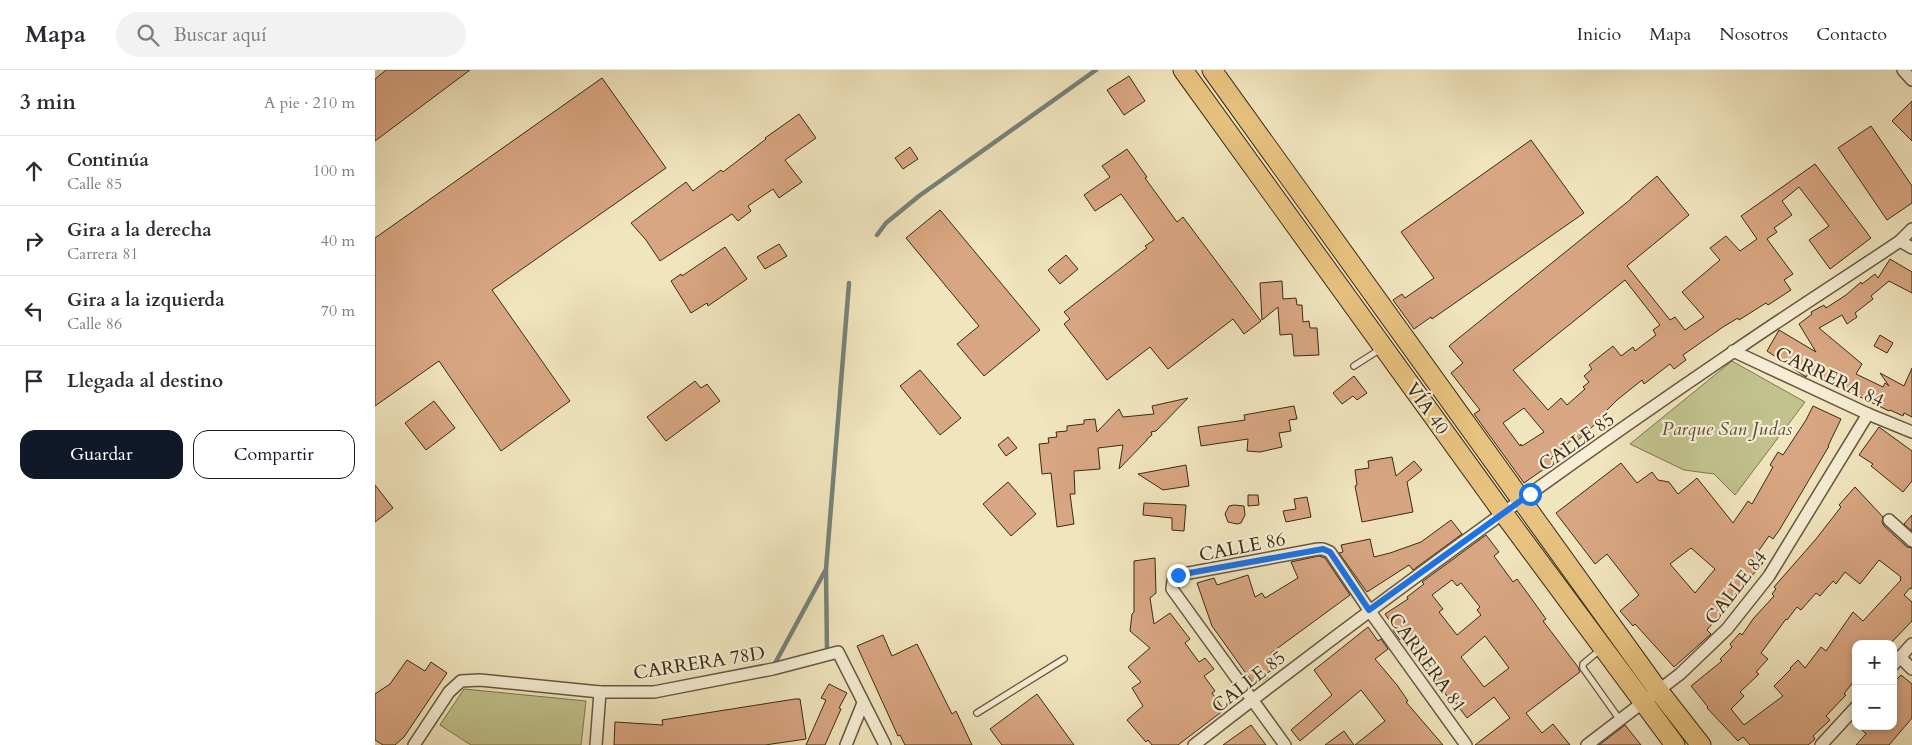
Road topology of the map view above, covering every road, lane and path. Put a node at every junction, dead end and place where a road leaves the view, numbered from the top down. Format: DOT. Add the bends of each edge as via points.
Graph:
graph roads {
  1 [pos="1183,70"];
  2 [pos="1212,70"];
  3 [pos="1903,70"];
  4 [pos="1912,80"];
  5 [pos="1912,229"];
  6 [pos="1900,241"];
  7 [pos="1912,248"];
  8 [pos="1383,347"];
  9 [pos="1733,351"];
  10 [pos="1355,366"];
  11 [pos="1868,414"];
  12 [pos="1912,432"];
  13 [pos="1522,500"];
  14 [pos="1503,512"];
  15 [pos="1889,520"];
  16 [pos="1912,541"];
  17 [pos="1327,550"];
  18 [pos="1369,610"];
  19 [pos="1912,644"];
  20 [pos="1603,648"];
  21 [pos="1064,659"];
  22 [pos="1897,661"];
  23 [pos="1912,669"];
  24 [pos="600,692"];
  25 [pos="1651,695"];
  26 [pos="1252,700"];
  27 [pos="863,703"];
  28 [pos="1852,711"];
  29 [pos="977,713"];
  30 [pos="1619,720"];
  31 [pos="414,745"];
  32 [pos="596,745"];
  33 [pos="846,745"];
  34 [pos="885,745"];
  35 [pos="1194,745"];
  36 [pos="1285,745"];
  37 [pos="1467,745"];
  38 [pos="1587,745"];
  39 [pos="1675,745"];
  40 [pos="1701,745"];
  41 [pos="1821,745"];
  1 -- 8 [label="highway, VÍA 40"];
  2 -- 13 [label="highway, VÍA 40"];
  3 -- 4 [label="street"];
  5 -- 6 [label="street, CALLE 85"];
  6 -- 7 [label="street"];
  6 -- 9 [label="street, CALLE 85"];
  8 -- 10 [label="lane"];
  8 -- 14 [label="highway, VÍA 40"];
  9 -- 11 [label="street, CARRERA 84"];
  9 -- 13 [label="street, CALLE 85"];
  11 -- 12 [label="street, CARRERA 84"];
  11 -- 25 [label="street, CALLE 84" via="1769,576 1727,629 1680,674"];
  13 -- 14 [label="street, CALLE 85"];
  13 -- 25 [label="highway, VÍA 40"];
  14 -- 18 [label="street, CALLE 85"];
  14 -- 20 [label="highway, VÍA 40"];
  15 -- 16 [label="street"];
  17 -- 18 [label="street, CARRERA 81"];
  17 -- 26 [label="street, CALLE 86" via="1178,575 1173,581 1172,589"];
  18 -- 26 [label="street, CALLE 85"];
  18 -- 37 [label="street, CARRERA 81"];
  19 -- 22 [label="street"];
  20 -- 25 [label="highway, VÍA 40"];
  20 -- 30 [label="lane" via="1583,664 1583,668"];
  21 -- 29 [label="lane"];
  22 -- 23 [label="street"];
  24 -- 27 [label="street, CARRERA 78D" via="654,692 773,669 838,652"];
  24 -- 31 [label="street, CARRERA 78D" via="461,681 449,692"];
  24 -- 32 [label="street"];
  25 -- 30 [label="street, CALLE 84"];
  25 -- 39 [label="highway, VÍA 40"];
  25 -- 40 [label="highway, VÍA 40"];
  26 -- 35 [label="street, CALLE 85"];
  26 -- 36 [label="street"];
  27 -- 33 [label="street"];
  27 -- 34 [label="street, CARRERA 78D"];
  28 -- 41 [label="street"];
  30 -- 38 [label="street, CALLE 84"];
}
